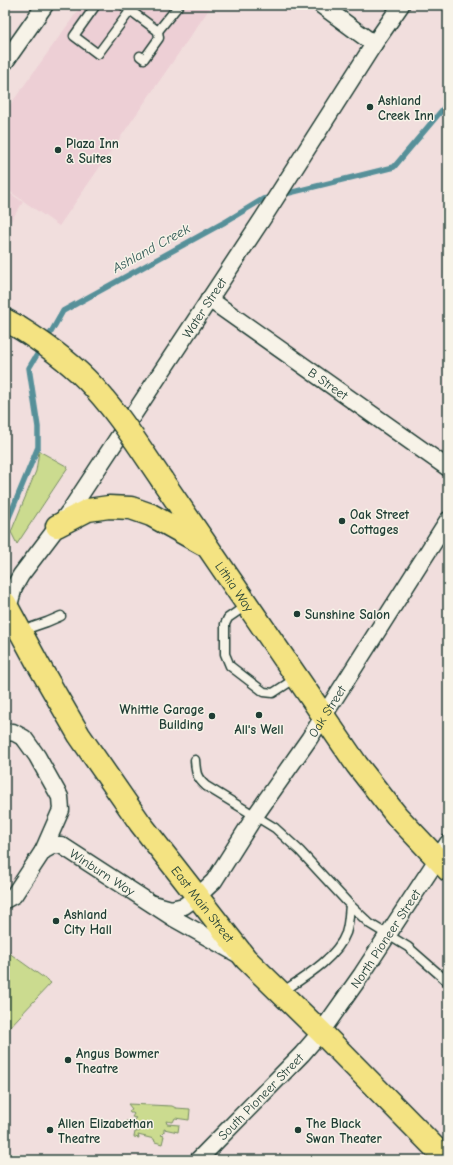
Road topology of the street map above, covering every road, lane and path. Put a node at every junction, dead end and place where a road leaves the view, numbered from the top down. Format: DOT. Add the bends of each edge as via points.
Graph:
graph roads {
  1 [pos="45,5"];
  2 [pos="96,5"];
  3 [pos="123,5"];
  4 [pos="179,5"];
  5 [pos="321,5"];
  6 [pos="401,5"];
  7 [pos="130,11"];
  8 [pos="158,31"];
  9 [pos="374,44"];
  10 [pos="140,56"];
  11 [pos="5,62"];
  12 [pos="209,299"];
  13 [pos="12,323"];
  14 [pos="448,468"];
  15 [pos="448,520"];
  16 [pos="58,526"];
  17 [pos="206,545"];
  18 [pos="247,605"];
  19 [pos="61,616"];
  20 [pos="8,622"];
  21 [pos="297,678"];
  22 [pos="323,716"];
  23 [pos="5,733"];
  24 [pos="195,760"];
  25 [pos="255,816"];
  26 [pos="43,851"];
  27 [pos="445,858"];
  28 [pos="198,896"];
  29 [pos="5,900"];
  30 [pos="153,904"];
  31 [pos="350,905"];
  32 [pos="387,934"];
  33 [pos="246,959"];
  34 [pos="448,982"];
  35 [pos="281,993"];
  36 [pos="321,1032"];
  37 [pos="198,1160"];
  38 [pos="447,1160"];
  1 -- 11 [label="street"];
  2 -- 7 [label="lane" via="74,36 98,54 113,38"];
  3 -- 7 [label="lane"];
  4 -- 8 [label="lane"];
  5 -- 9 [label="street"];
  6 -- 9 [label="street, Water Street"];
  7 -- 8 [label="lane"];
  8 -- 10 [label="lane" via="158,38 144,59"];
  9 -- 12 [label="street, Water Street"];
  12 -- 14 [label="street, B Street"];
  12 -- 16 [label="street, Water Street"];
  13 -- 17 [label="main road, Lithia Way, bridge" via="60,356 86,379 130,433"];
  15 -- 22 [label="street, Oak Street"];
  16 -- 17 [label="main road" via="88,510 109,507 131,508 150,515"];
  16 -- 20 [label="street, Water Street" via="14,588"];
  17 -- 18 [label="main road, Lithia Way"];
  18 -- 21 [label="main road, Lithia Way"];
  18 -- 21 [label="lane" via="228,618 226,624 224,654 230,666 264,692 273,693"];
  19 -- 20 [label="lane" via="47,622"];
  20 -- 28 [label="main road, East Main Street" via="78,734 140,823"];
  21 -- 22 [label="main road, Lithia Way"];
  22 -- 25 [label="street, Oak Street"];
  22 -- 27 [label="main road, Lithia Way" via="397,816"];
  23 -- 26 [label="street" via="12,732 24,738 60,797 61,810"];
  24 -- 25 [label="lane" via="198,779"];
  25 -- 28 [label="street, Oak Street" via="214,881"];
  25 -- 31 [label="lane" via="275,828 300,851"];
  26 -- 29 [label="street" via="14,895"];
  26 -- 30 [label="street, Winburn Way" via="54,845 61,845"];
  27 -- 32 [label="street, North Pioneer Street"];
  28 -- 30 [label="street, Winburn Way" via="184,906 172,909"];
  28 -- 33 [label="main road, East Main Street"];
  30 -- 33 [label="street, Winburn Way"];
  31 -- 32 [label="lane" via="370,924"];
  31 -- 35 [label="lane" via="346,934 338,948"];
  32 -- 34 [label="lane" via="408,947"];
  32 -- 36 [label="street, North Pioneer Street"];
  33 -- 35 [label="main road, East Main Street"];
  35 -- 36 [label="main road, East Main Street"];
  36 -- 37 [label="street, South Pioneer Street"];
  36 -- 38 [label="main road, East Main Street"];
}
